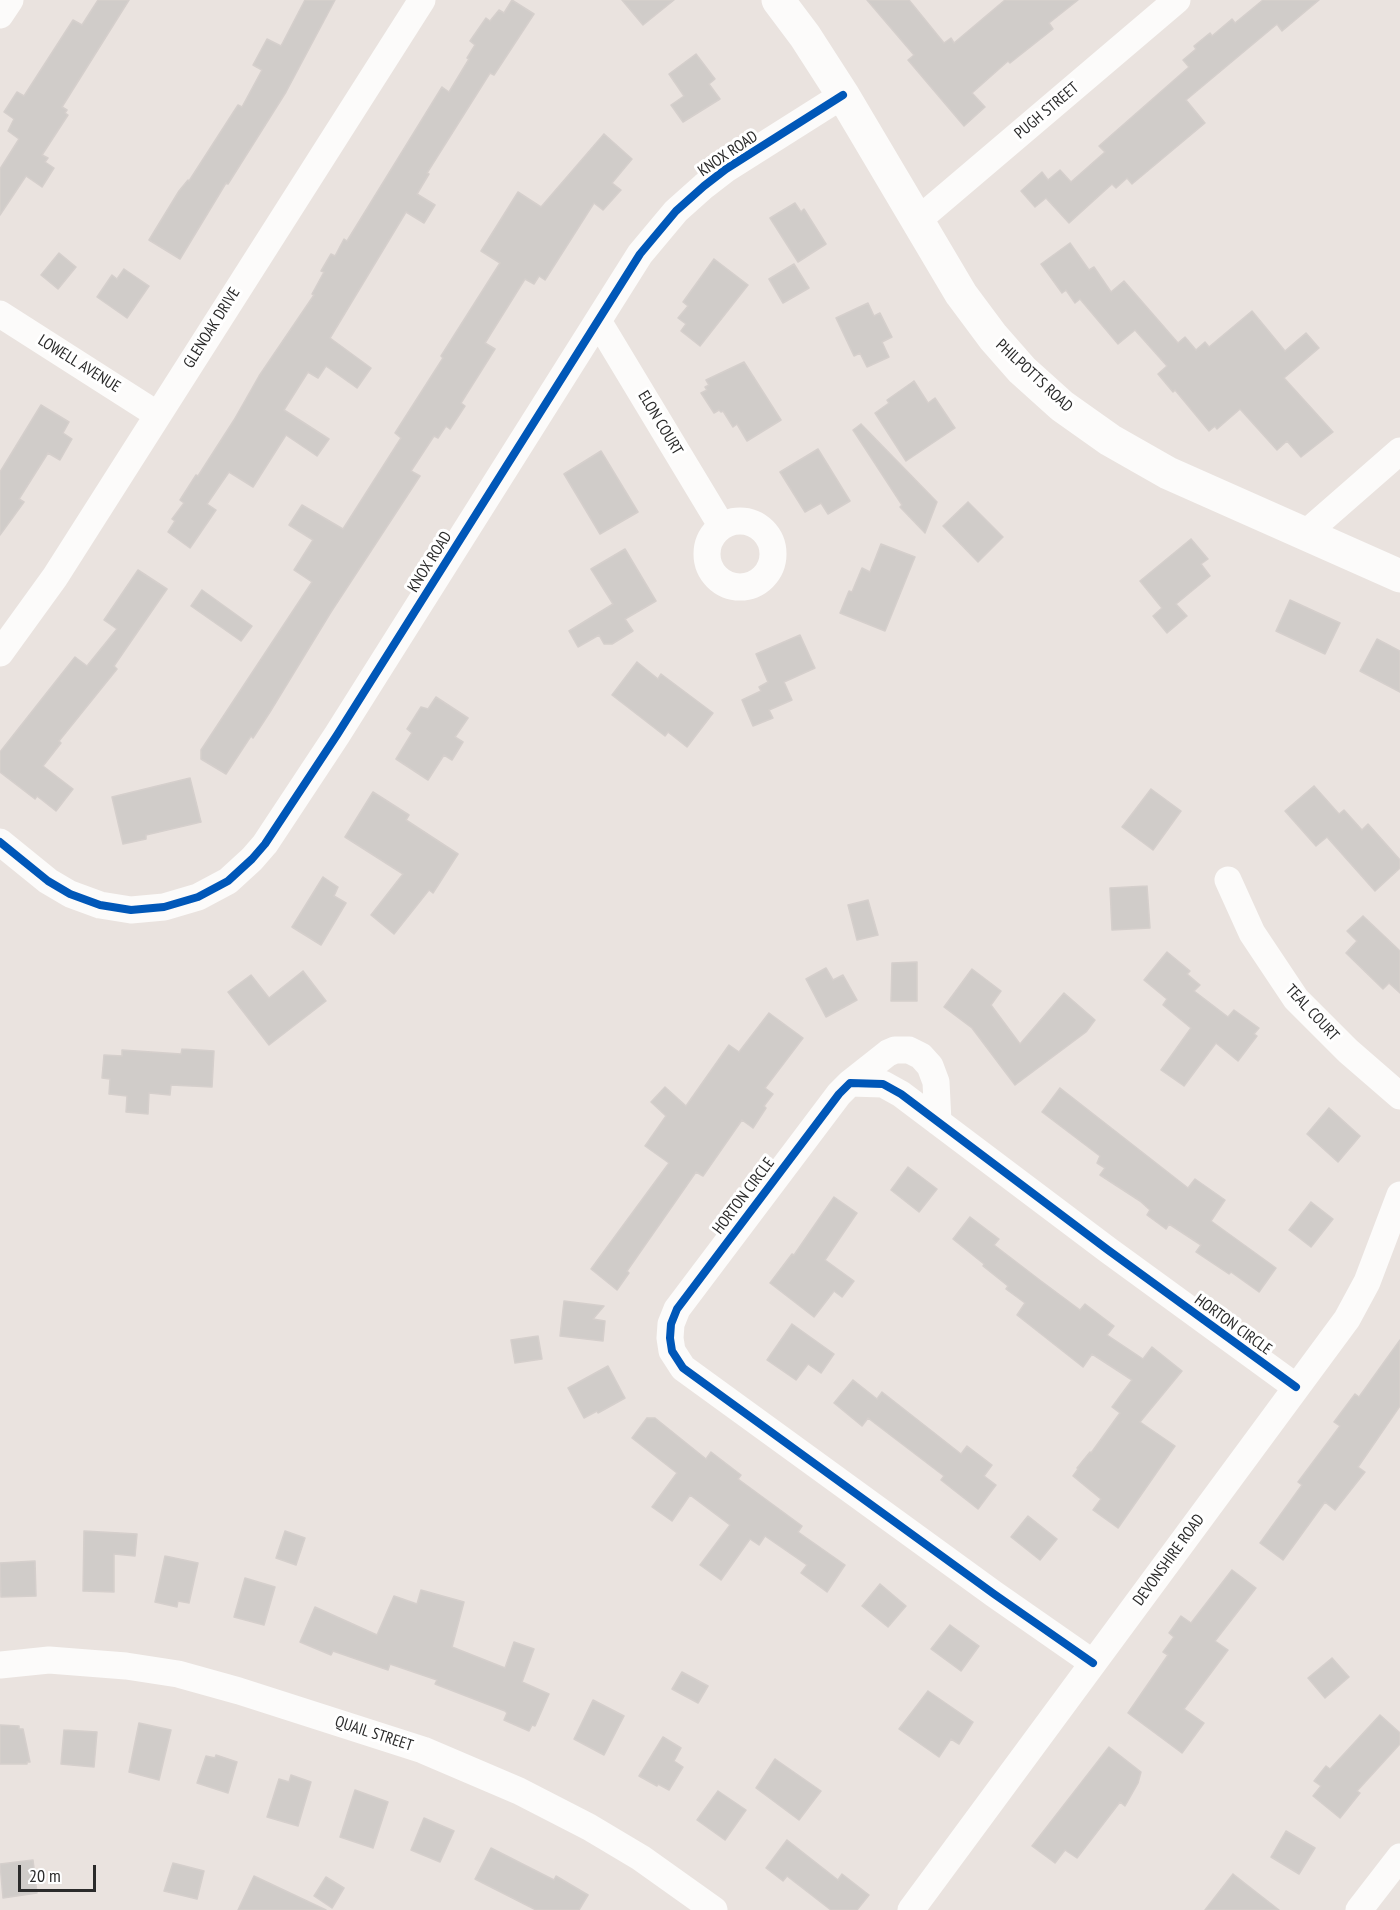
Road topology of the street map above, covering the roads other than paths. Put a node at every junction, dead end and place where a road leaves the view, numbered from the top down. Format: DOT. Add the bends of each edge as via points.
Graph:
graph roads {
  1 [pos="10,0"];
  2 [pos="422,0"];
  3 [pos="778,0"];
  4 [pos="1176,0"];
  5 [pos="0,15"];
  6 [pos="843,95"];
  7 [pos="917,221"];
  8 [pos="0,314"];
  9 [pos="598,321"];
  10 [pos="158,415"];
  11 [pos="1400,451"];
  12 [pos="721,525"];
  13 [pos="1305,534"];
  14 [pos="1400,576"];
  15 [pos="0,653"];
  16 [pos="0,842"];
  17 [pos="1228,880"];
  18 [pos="850,1083"];
  19 [pos="1400,1096"];
  20 [pos="938,1122"];
  21 [pos="1400,1196"];
  22 [pos="1296,1387"];
  23 [pos="1093,1663"];
  24 [pos="0,1665"];
  25 [pos="1400,1857"];
  26 [pos="714,1910"];
  27 [pos="911,1910"];
  28 [pos="1359,1910"];
  1 -- 5 [label="street"];
  2 -- 10 [label="street, GLENOAK DRIVE"];
  3 -- 6 [label="street, PHILPOTTS ROAD"];
  4 -- 7 [label="street, PUGH STREET"];
  6 -- 7 [label="street, PHILPOTTS ROAD"];
  6 -- 9 [label="street, KNOX ROAD" via="726,169 676,211 640,254"];
  7 -- 13 [label="street, PHILPOTTS ROAD" via="961,294 993,337 1062,406 1110,440 1168,473"];
  8 -- 10 [label="street, LOWELL AVENUE"];
  9 -- 12 [label="street, ELON COURT"];
  9 -- 16 [label="street, KNOX ROAD" via="324,755 265,844 228,881 198,897 164,907 130,910 70,894"];
  10 -- 15 [label="street, GLENOAK DRIVE" via="55,577"];
  11 -- 13 [label="street"];
  13 -- 14 [label="street, PHILPOTTS ROAD"];
  17 -- 19 [label="street, TEAL COURT" via="1252,933 1296,999"];
  18 -- 20 [label="street, HORTON CIRCLE" via="883,1084"];
  18 -- 20 [label="street, HORTON CIRCLE" via="888,1053 909,1050 930,1066 936,1082"];
  18 -- 23 [label="street, HORTON CIRCLE" via="677,1309 671,1324 672,1351 683,1368"];
  20 -- 22 [label="street, HORTON CIRCLE"];
  21 -- 22 [label="street, DEVONSHIRE ROAD" via="1347,1319"];
  22 -- 23 [label="street, DEVONSHIRE ROAD"];
  23 -- 27 [label="street, DEVONSHIRE ROAD"];
  24 -- 26 [label="street, QUAIL STREET" via="48,1660 126,1665 178,1674 423,1750 519,1791 589,1827"];
  25 -- 28 [label="street"];
}
